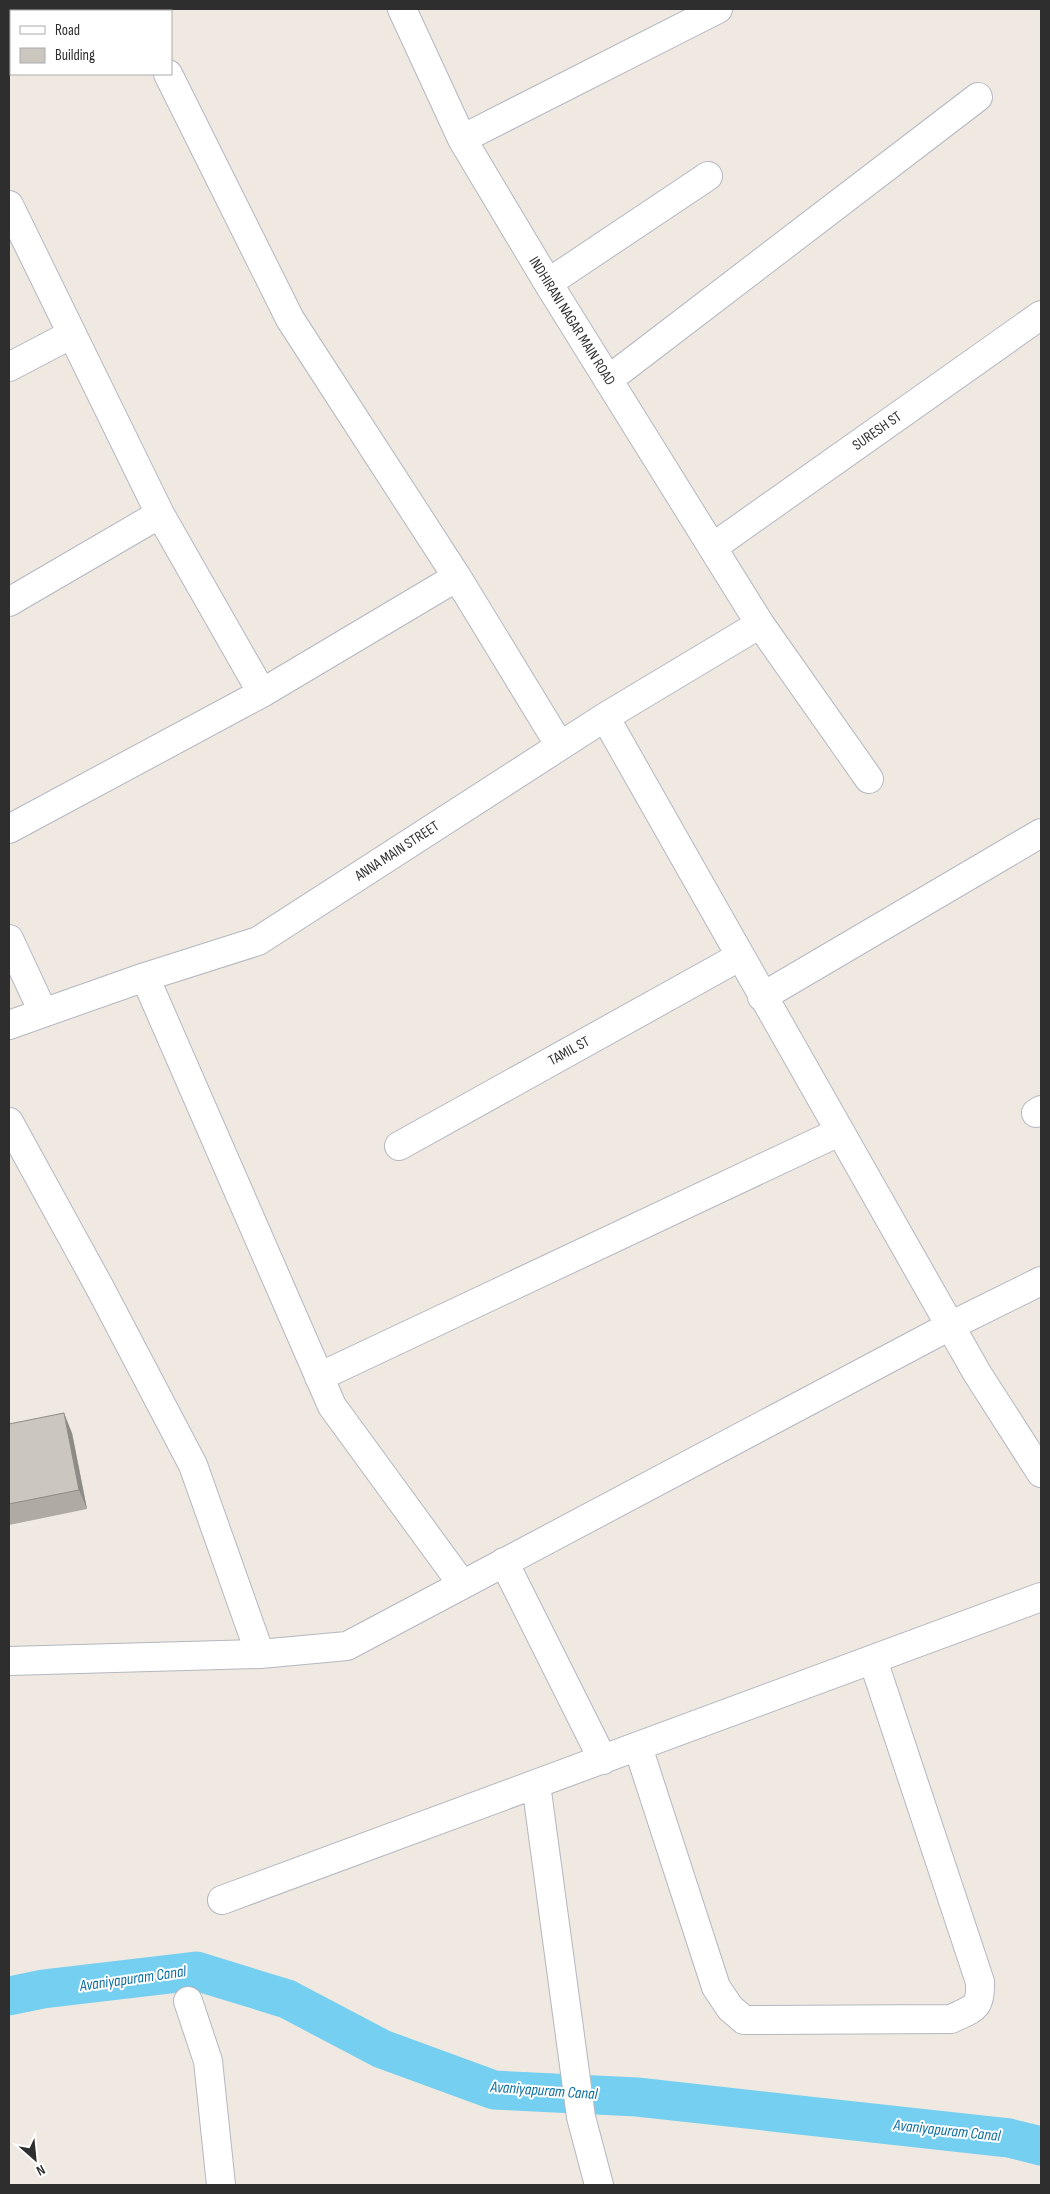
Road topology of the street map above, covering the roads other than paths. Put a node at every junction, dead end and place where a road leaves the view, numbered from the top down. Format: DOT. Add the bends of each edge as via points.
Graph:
graph roads {
  1 [pos="402,9"];
  2 [pos="718,9"];
  3 [pos="168,75"];
  4 [pos="978,97"];
  5 [pos="462,139"];
  6 [pos="708,176"];
  7 [pos="9,205"];
  8 [pos="548,283"];
  9 [pos="1041,315"];
  10 [pos="72,334"];
  11 [pos="9,368"];
  12 [pos="608,380"];
  13 [pos="160,514"];
  14 [pos="713,547"];
  15 [pos="458,577"];
  16 [pos="9,602"];
  17 [pos="760,624"];
  18 [pos="262,693"];
  19 [pos="605,717"];
  20 [pos="560,746"];
  21 [pos="869,779"];
  22 [pos="9,829"];
  23 [pos="1041,833"];
  24 [pos="9,939"];
  25 [pos="739,957"];
  26 [pos="145,976"];
  27 [pos="762,997"];
  28 [pos="43,1012"];
  29 [pos="9,1025"];
  30 [pos="9,1122"];
  31 [pos="839,1132"];
  32 [pos="399,1146"];
  33 [pos="1041,1281"];
  34 [pos="950,1326"];
  35 [pos="319,1377"];
  36 [pos="1041,1473"];
  37 [pos="504,1562"];
  38 [pos="462,1584"];
  39 [pos="1041,1597"];
  40 [pos="260,1654"];
  41 [pos="873,1660"];
  42 [pos="9,1661"];
  43 [pos="638,1747"];
  44 [pos="603,1760"];
  45 [pos="536,1784"];
  46 [pos="222,1900"];
  47 [pos="188,2001"];
  48 [pos="221,2185"];
  49 [pos="598,2185"];
  1 -- 5 [label="street, INDHIRANI NAGAR MAIN ROAD"];
  2 -- 5 [label="street"];
  3 -- 15 [label="street" via="290,319"];
  4 -- 12 [label="street"];
  5 -- 8 [label="street, INDHIRANI NAGAR MAIN ROAD"];
  6 -- 8 [label="street"];
  7 -- 10 [label="street"];
  8 -- 12 [label="street, INDHIRANI NAGAR MAIN ROAD"];
  9 -- 14 [label="street, SURESH ST"];
  10 -- 11 [label="street"];
  10 -- 13 [label="street"];
  12 -- 14 [label="street, INDHIRANI NAGAR MAIN ROAD"];
  13 -- 16 [label="street"];
  13 -- 18 [label="street"];
  14 -- 17 [label="street, INDHIRANI NAGAR MAIN ROAD"];
  15 -- 18 [label="street"];
  15 -- 20 [label="street"];
  17 -- 19 [label="street, ANNA MAIN STREET"];
  17 -- 21 [label="street, INDHIRANI NAGAR MAIN ROAD"];
  18 -- 22 [label="street"];
  19 -- 20 [label="street, ANNA MAIN STREET"];
  19 -- 25 [label="street"];
  20 -- 26 [label="street, ANNA MAIN STREET" via="258,941"];
  23 -- 27 [label="street"];
  24 -- 28 [label="street"];
  25 -- 27 [label="street"];
  25 -- 32 [label="street, TAMIL ST"];
  26 -- 28 [label="street, ANNA MAIN STREET"];
  26 -- 35 [label="street"];
  27 -- 31 [label="street"];
  28 -- 29 [label="street, ANNA MAIN STREET"];
  30 -- 40 [label="street" via="193,1465"];
  31 -- 34 [label="street"];
  31 -- 35 [label="street"];
  33 -- 34 [label="street"];
  34 -- 36 [label="street"];
  34 -- 37 [label="street"];
  35 -- 38 [label="street" via="332,1406"];
  37 -- 38 [label="street"];
  37 -- 44 [label="street"];
  38 -- 40 [label="street" via="347,1646"];
  39 -- 41 [label="street"];
  40 -- 42 [label="street"];
  41 -- 43 [label="street"];
  41 -- 43 [label="street" via="980,1982 981,1998 975,2008 951,2019 744,2020 730,2008 716,1987"];
  43 -- 44 [label="street"];
  44 -- 45 [label="street"];
  45 -- 46 [label="street"];
  45 -- 49 [label="street" via="581,2117"];
  47 -- 48 [label="street" via="208,2061"];
}
